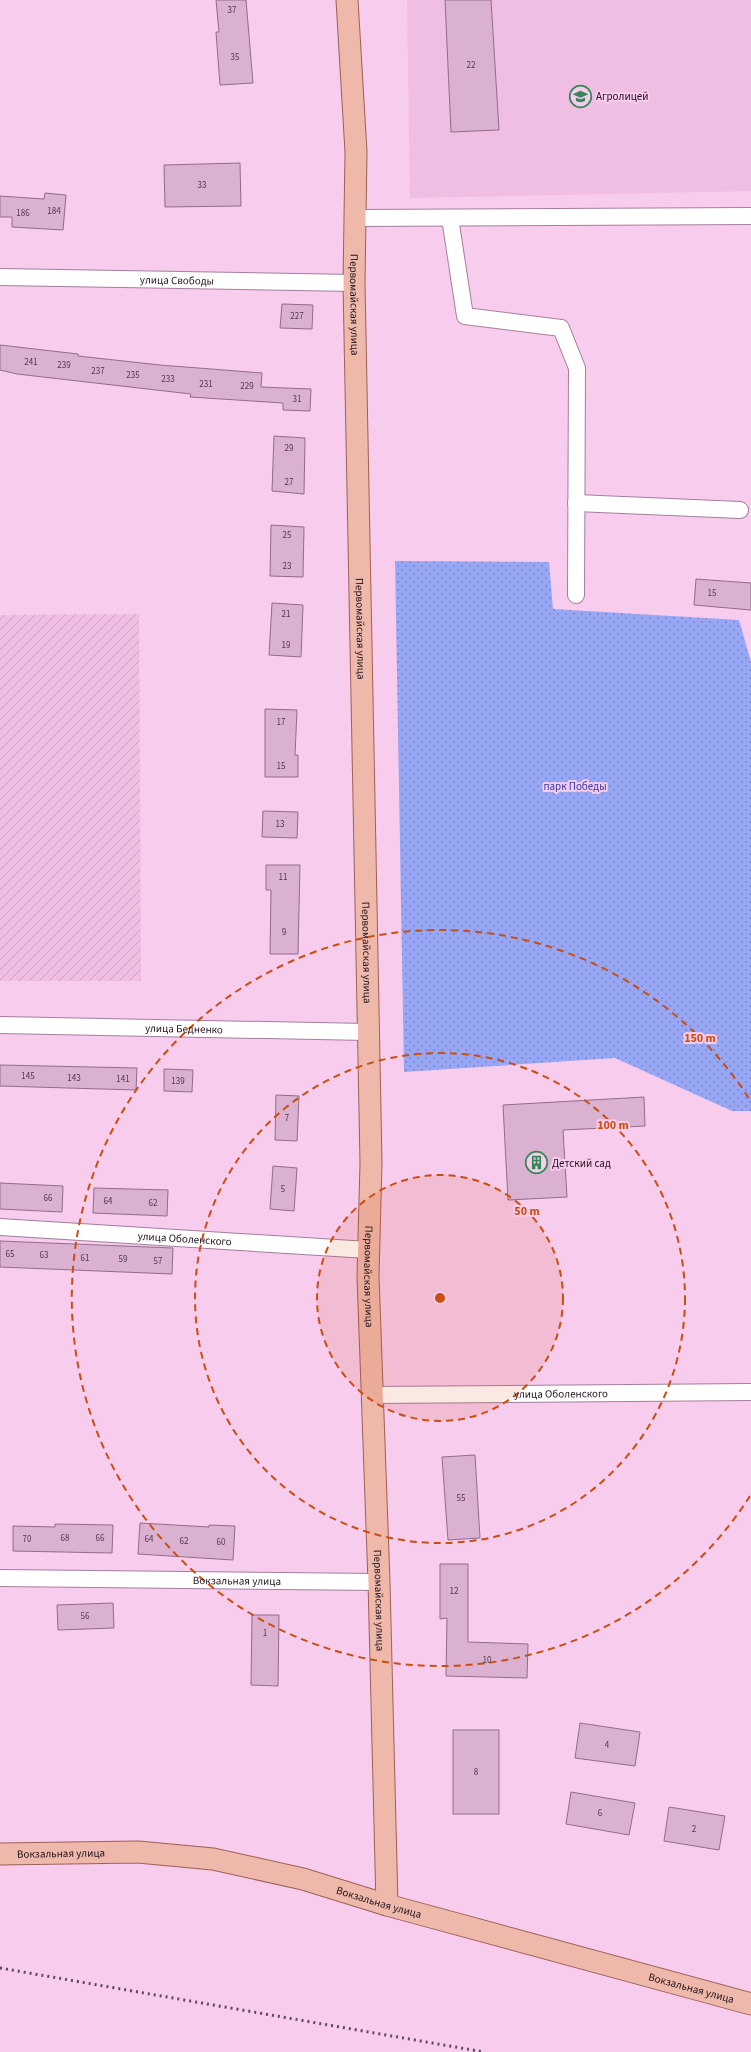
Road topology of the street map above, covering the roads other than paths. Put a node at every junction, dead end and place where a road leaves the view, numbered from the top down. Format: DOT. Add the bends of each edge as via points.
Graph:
graph roads {
  1 [pos="347,0"];
  2 [pos="751,216"];
  3 [pos="355,218"];
  4 [pos="450,218"];
  5 [pos="0,277"];
  6 [pos="354,283"];
  7 [pos="576,503"];
  8 [pos="740,510"];
  9 [pos="576,595"];
  10 [pos="0,1025"];
  11 [pos="367,1032"];
  12 [pos="0,1227"];
  13 [pos="368,1250"];
  14 [pos="751,1392"];
  15 [pos="372,1395"];
  16 [pos="0,1578"];
  17 [pos="379,1582"];
  18 [pos="0,1854"];
  19 [pos="387,1905"];
  20 [pos="751,2004"];
  1 -- 3 [label="main road, Первомайская улица" via="356,152"];
  2 -- 4 [label="street"];
  3 -- 4 [label="street"];
  3 -- 6 [label="main road, Первомайская улица"];
  4 -- 7 [label="street" via="465,316 561,328 577,368"];
  5 -- 6 [label="street, улица Свободы"];
  6 -- 11 [label="main road, Первомайская улица"];
  7 -- 8 [label="street"];
  7 -- 9 [label="street"];
  10 -- 11 [label="street, улица Бедненко"];
  11 -- 13 [label="main road, Первомайская улица" via="371,1163"];
  12 -- 13 [label="street, улица Оболенского"];
  13 -- 15 [label="main road, Первомайская улица"];
  14 -- 15 [label="street, улица Оболенского"];
  15 -- 17 [label="main road, Первомайская улица"];
  16 -- 17 [label="street, Вокзальная улица"];
  17 -- 19 [label="main road, Первомайская улица"];
  18 -- 19 [label="main road, Вокзальная улица" via="138,1852 213,1859 303,1879"];
  19 -- 20 [label="main road, Вокзальная улица"];
}
